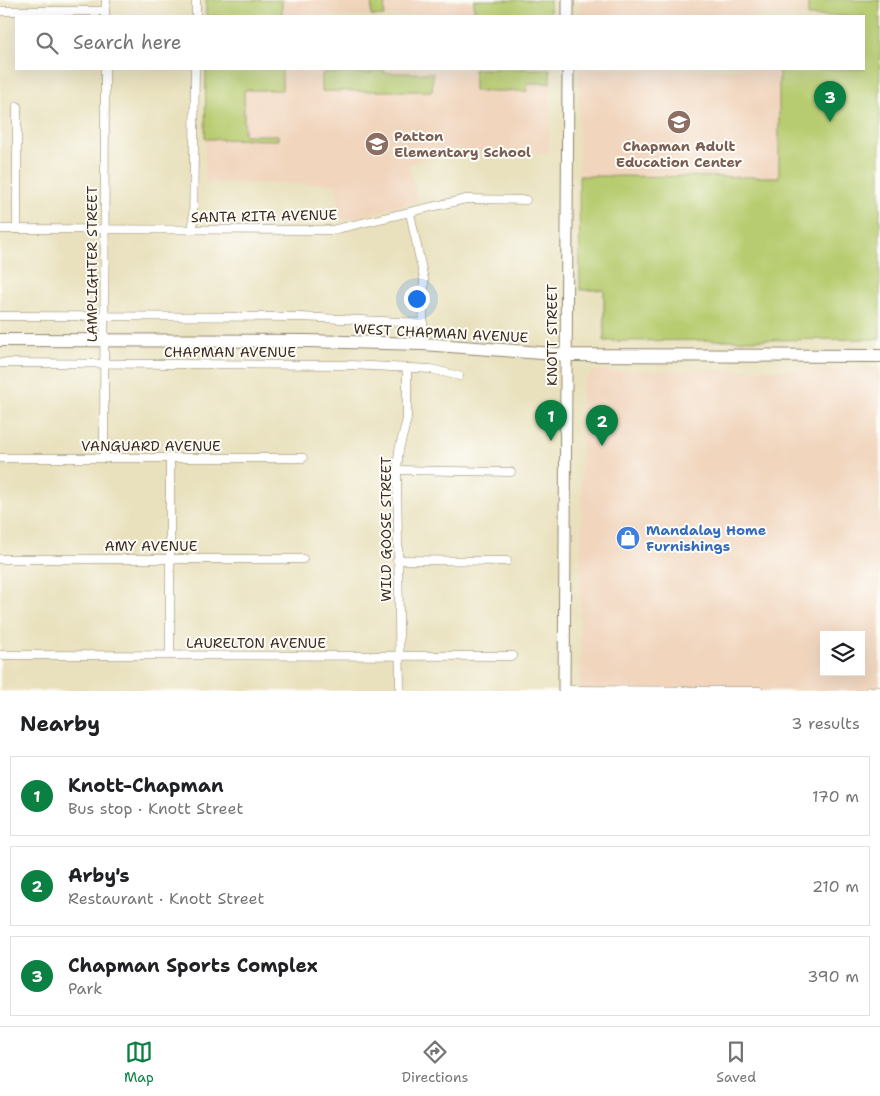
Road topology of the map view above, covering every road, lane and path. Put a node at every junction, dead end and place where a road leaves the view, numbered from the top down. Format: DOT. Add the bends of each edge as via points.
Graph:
graph roads {
  1 [pos="106,0"];
  2 [pos="196,0"];
  3 [pos="568,0"];
  4 [pos="0,12"];
  5 [pos="105,14"];
  6 [pos="196,15"];
  7 [pos="568,15"];
  8 [pos="105,70"];
  9 [pos="195,70"];
  10 [pos="568,70"];
  11 [pos="17,106"];
  12 [pos="526,200"];
  13 [pos="410,213"];
  14 [pos="0,229"];
  15 [pos="16,229"];
  16 [pos="105,229"];
  17 [pos="193,230"];
  18 [pos="0,316"];
  19 [pos="105,316"];
  20 [pos="423,323"];
  21 [pos="0,340"];
  22 [pos="104,340"];
  23 [pos="423,344"];
  24 [pos="567,355"];
  25 [pos="880,356"];
  26 [pos="0,363"];
  27 [pos="104,364"];
  28 [pos="407,368"];
  29 [pos="459,376"];
  30 [pos="0,458"];
  31 [pos="104,458"];
  32 [pos="170,458"];
  33 [pos="303,458"];
  34 [pos="397,470"];
  35 [pos="511,472"];
  36 [pos="0,559"];
  37 [pos="170,559"];
  38 [pos="303,559"];
  39 [pos="397,560"];
  40 [pos="507,561"];
  41 [pos="0,655"];
  42 [pos="170,655"];
  43 [pos="399,655"];
  44 [pos="513,656"];
  45 [pos="564,690"];
  46 [pos="400,691"];
  47 [pos="702,691"];
  48 [pos="759,691"];
  49 [pos="870,691"];
  50 [pos="880,691"];
  1 -- 5 [label="street"];
  2 -- 6 [label="street"];
  3 -- 7 [label="main road"];
  4 -- 5 [label="street"];
  8 -- 16 [label="street, LAMPLIGHTER STREET"];
  9 -- 17 [label="street"];
  10 -- 24 [label="main road, KNOTT STREET"];
  11 -- 15 [label="street"];
  12 -- 13 [label="street, SANTA RITA AVENUE" via="466,199"];
  13 -- 17 [label="street, SANTA RITA AVENUE" via="332,230"];
  13 -- 20 [label="street" via="424,279"];
  14 -- 15 [label="street, SANTA RITA AVENUE"];
  15 -- 16 [label="street, SANTA RITA AVENUE"];
  16 -- 17 [label="street, SANTA RITA AVENUE"];
  16 -- 19 [label="street, LAMPLIGHTER STREET"];
  18 -- 19 [label="street"];
  19 -- 20 [label="street" via="300,317"];
  19 -- 22 [label="street, LAMPLIGHTER STREET"];
  20 -- 23 [label="street"];
  21 -- 22 [label="main road, WEST CHAPMAN AVENUE"];
  22 -- 23 [label="main road, WEST CHAPMAN AVENUE"];
  22 -- 27 [label="street, LAMPLIGHTER STREET"];
  23 -- 24 [label="main road, WEST CHAPMAN AVENUE"];
  24 -- 25 [label="main road, WEST CHAPMAN AVENUE"];
  24 -- 45 [label="main road, KNOTT STREET"];
  26 -- 27 [label="street, CHAPMAN AVENUE"];
  27 -- 28 [label="street, CHAPMAN AVENUE"];
  27 -- 31 [label="street, LAMPLIGHTER STREET"];
  28 -- 29 [label="street, CHAPMAN AVENUE" via="431,369"];
  28 -- 34 [label="street, WILD GOOSE STREET" via="407,419"];
  30 -- 31 [label="street, VANGUARD AVENUE"];
  31 -- 32 [label="street, VANGUARD AVENUE"];
  32 -- 33 [label="street, VANGUARD AVENUE"];
  32 -- 37 [label="street"];
  34 -- 35 [label="street"];
  34 -- 39 [label="street, WILD GOOSE STREET"];
  36 -- 37 [label="street, AMY AVENUE"];
  37 -- 38 [label="street, AMY AVENUE"];
  37 -- 42 [label="street"];
  39 -- 40 [label="street"];
  39 -- 43 [label="street, WILD GOOSE STREET"];
  41 -- 42 [label="street, LAURELTON AVENUE"];
  42 -- 43 [label="street, LAURELTON AVENUE"];
  43 -- 44 [label="street, LAURELTON AVENUE"];
  43 -- 46 [label="street, WILD GOOSE STREET"];
  45 -- 47 [label="street"];
  47 -- 48 [label="street"];
  49 -- 50 [label="street"];
}
